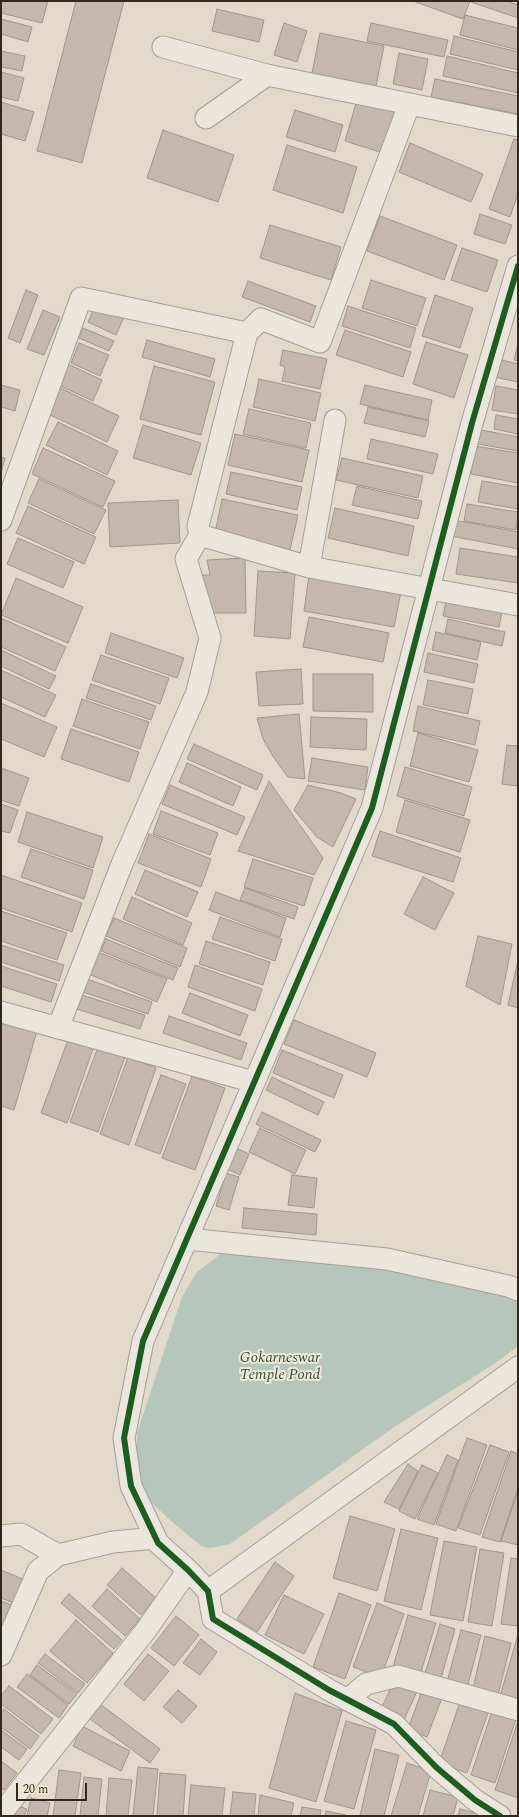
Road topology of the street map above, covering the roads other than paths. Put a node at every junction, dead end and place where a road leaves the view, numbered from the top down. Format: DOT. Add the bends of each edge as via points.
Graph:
graph roads {
  1 [pos="163,47"];
  2 [pos="267,74"];
  3 [pos="409,105"];
  4 [pos="206,118"];
  5 [pos="518,126"];
  6 [pos="518,266"];
  7 [pos="247,333"];
  8 [pos="335,420"];
  9 [pos="1,520"];
  10 [pos="200,535"];
  11 [pos="309,566"];
  12 [pos="429,590"];
  13 [pos="518,605"];
  14 [pos="1,1012"];
  15 [pos="58,1028"];
  16 [pos="254,1082"];
  17 [pos="187,1239"];
  18 [pos="518,1290"];
  19 [pos="518,1367"];
  20 [pos="1,1536"];
  21 [pos="156,1538"];
  22 [pos="58,1555"];
  23 [pos="188,1570"];
  24 [pos="208,1591"];
  25 [pos="1,1655"];
  26 [pos="347,1700"];
  27 [pos="518,1710"];
  28 [pos="1,1814"];
  29 [pos="500,1816"];
  1 -- 2 [label="street"];
  2 -- 3 [label="street"];
  2 -- 4 [label="street"];
  3 -- 5 [label="street"];
  3 -- 7 [label="street" via="320,342 261,319"];
  6 -- 12 [label="street" via="472,423"];
  7 -- 9 [label="street" via="81,298"];
  7 -- 10 [label="street" via="198,526"];
  8 -- 11 [label="street"];
  10 -- 11 [label="street"];
  10 -- 15 [label="street" via="186,559 210,638 197,692 122,864"];
  11 -- 12 [label="street"];
  12 -- 13 [label="street"];
  12 -- 16 [label="street" via="372,808"];
  14 -- 15 [label="street"];
  15 -- 16 [label="street"];
  16 -- 17 [label="street"];
  17 -- 18 [label="street" via="387,1258"];
  17 -- 21 [label="street" via="143,1341 124,1438 131,1486"];
  19 -- 24 [label="street"];
  20 -- 22 [label="street" via="21,1534"];
  21 -- 22 [label="street" via="113,1542"];
  21 -- 23 [label="street" via="158,1543"];
  22 -- 25 [label="street" via="38,1571"];
  23 -- 24 [label="street"];
  23 -- 28 [label="street" via="146,1630"];
  24 -- 26 [label="street" via="213,1619"];
  26 -- 27 [label="street" via="366,1684 398,1676"];
  26 -- 29 [label="street" via="394,1724 437,1768 475,1800"];
}
